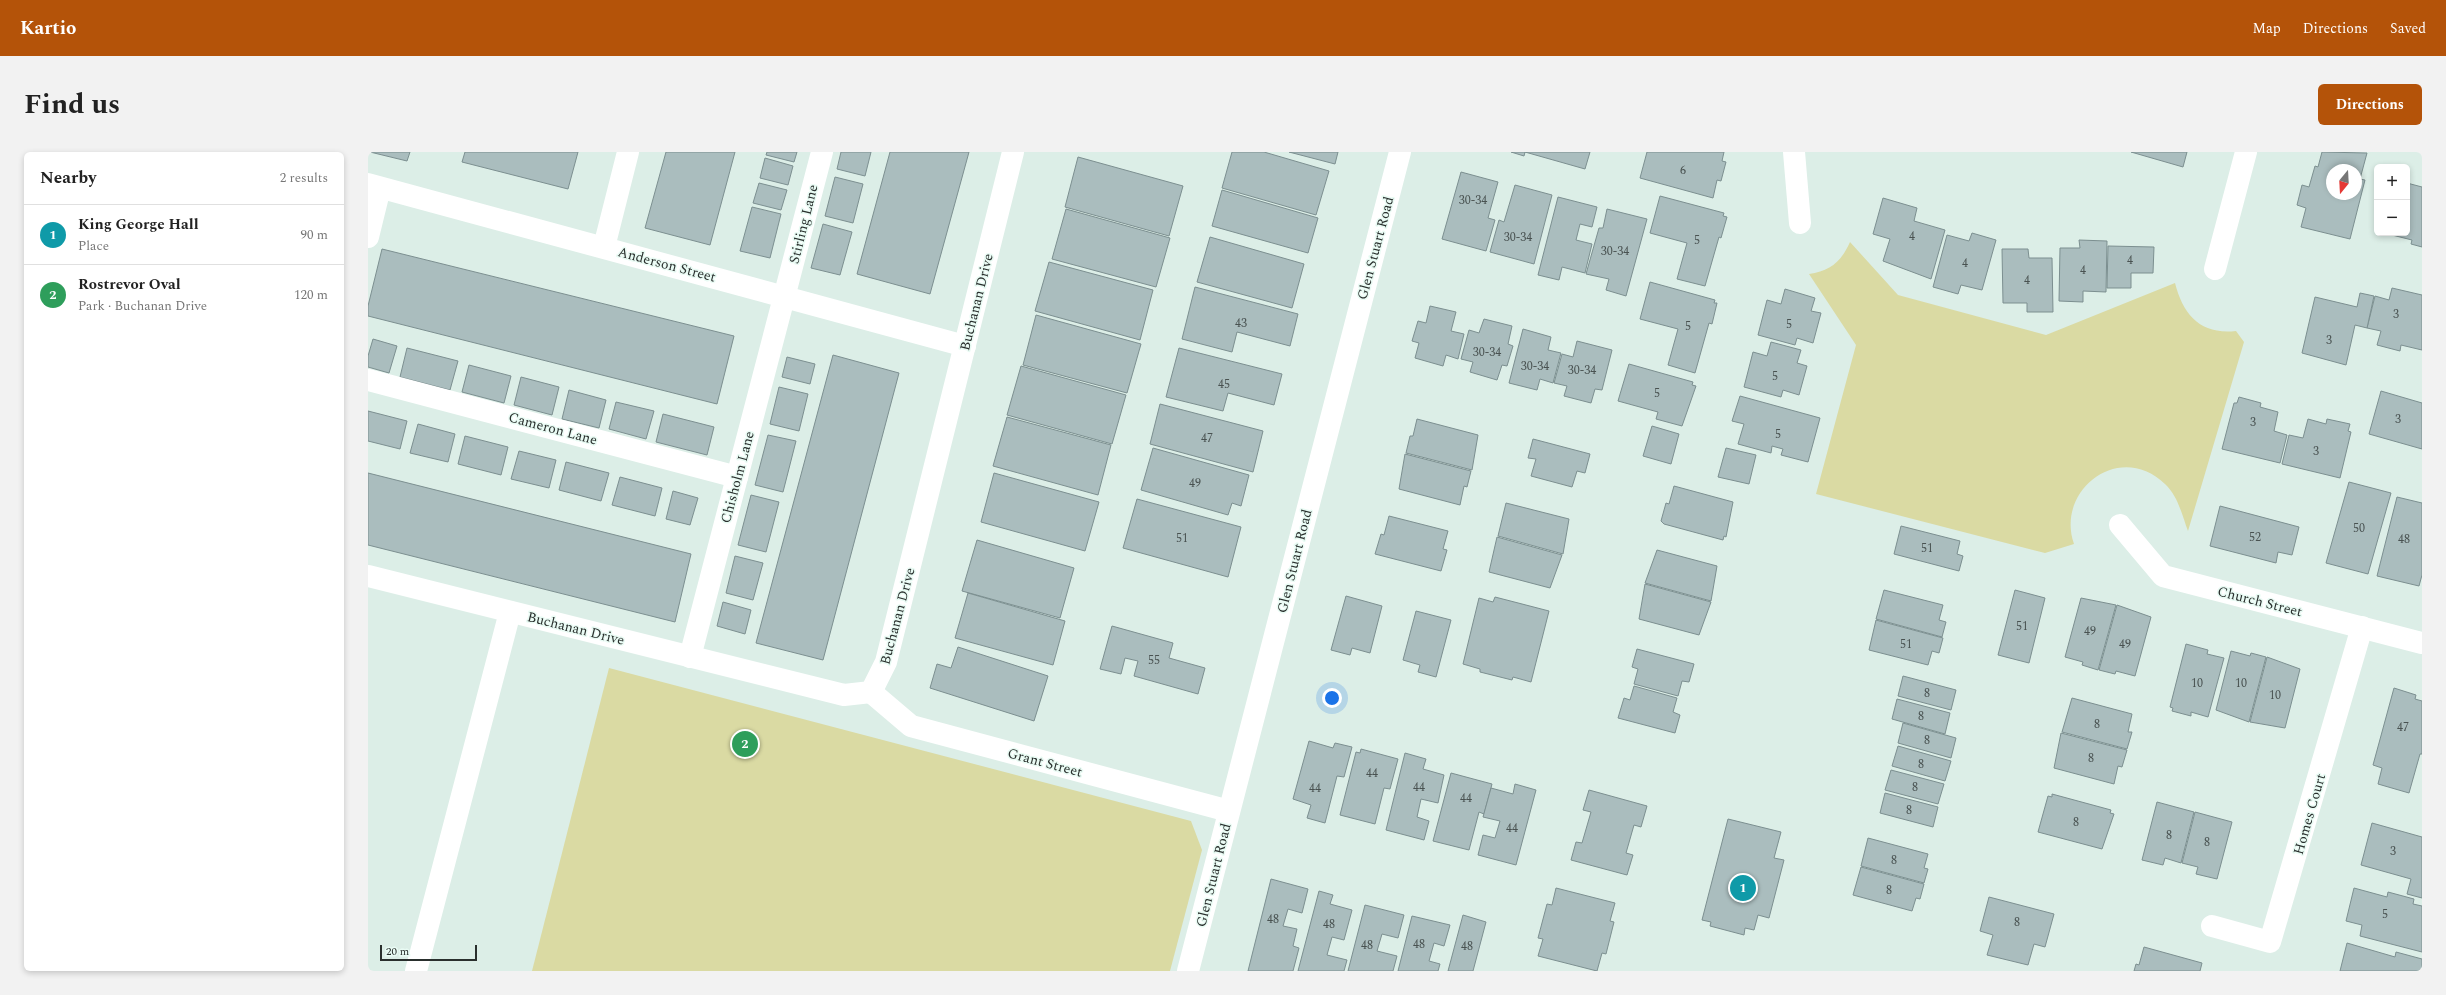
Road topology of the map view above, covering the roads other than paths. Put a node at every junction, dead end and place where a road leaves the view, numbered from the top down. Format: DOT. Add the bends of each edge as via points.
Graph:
graph roads {
  1 [pos="628,152"];
  2 [pos="822,152"];
  3 [pos="1013,152"];
  4 [pos="1400,152"];
  5 [pos="1794,152"];
  6 [pos="2246,152"];
  7 [pos="374,186"];
  8 [pos="1800,223"];
  9 [pos="368,237"];
  10 [pos="604,247"];
  11 [pos="2215,269"];
  12 [pos="785,297"];
  13 [pos="965,346"];
  14 [pos="368,380"];
  15 [pos="737,477"];
  16 [pos="2120,526"];
  17 [pos="368,576"];
  18 [pos="510,612"];
  19 [pos="2362,627"];
  20 [pos="2422,642"];
  21 [pos="690,657"];
  22 [pos="871,692"];
  23 [pos="1229,811"];
  24 [pos="2212,926"];
  25 [pos="416,971"];
  26 [pos="1188,971"];
  1 -- 10 [label="street"];
  2 -- 12 [label="street, Stirling Lane"];
  3 -- 13 [label="street, Buchanan Drive"];
  4 -- 23 [label="street, Glen Stuart Road"];
  5 -- 8 [label="street"];
  6 -- 11 [label="street"];
  7 -- 9 [label="street"];
  7 -- 10 [label="street, Anderson Street"];
  10 -- 12 [label="street, Anderson Street"];
  12 -- 13 [label="street, Anderson Street"];
  12 -- 15 [label="street, Chisholm Lane"];
  13 -- 22 [label="street, Buchanan Drive" via="886,662"];
  14 -- 15 [label="street, Cameron Lane"];
  15 -- 21 [label="street, Chisholm Lane"];
  16 -- 19 [label="street, Church Street" via="2163,576"];
  17 -- 18 [label="street, Buchanan Drive"];
  18 -- 21 [label="street, Buchanan Drive"];
  18 -- 25 [label="street"];
  19 -- 20 [label="street, Church Street"];
  19 -- 24 [label="street, Homes Court" via="2270,942"];
  21 -- 22 [label="street, Buchanan Drive" via="844,695"];
  22 -- 23 [label="street, Grant Street" via="911,726"];
  23 -- 26 [label="street, Glen Stuart Road"];
}
